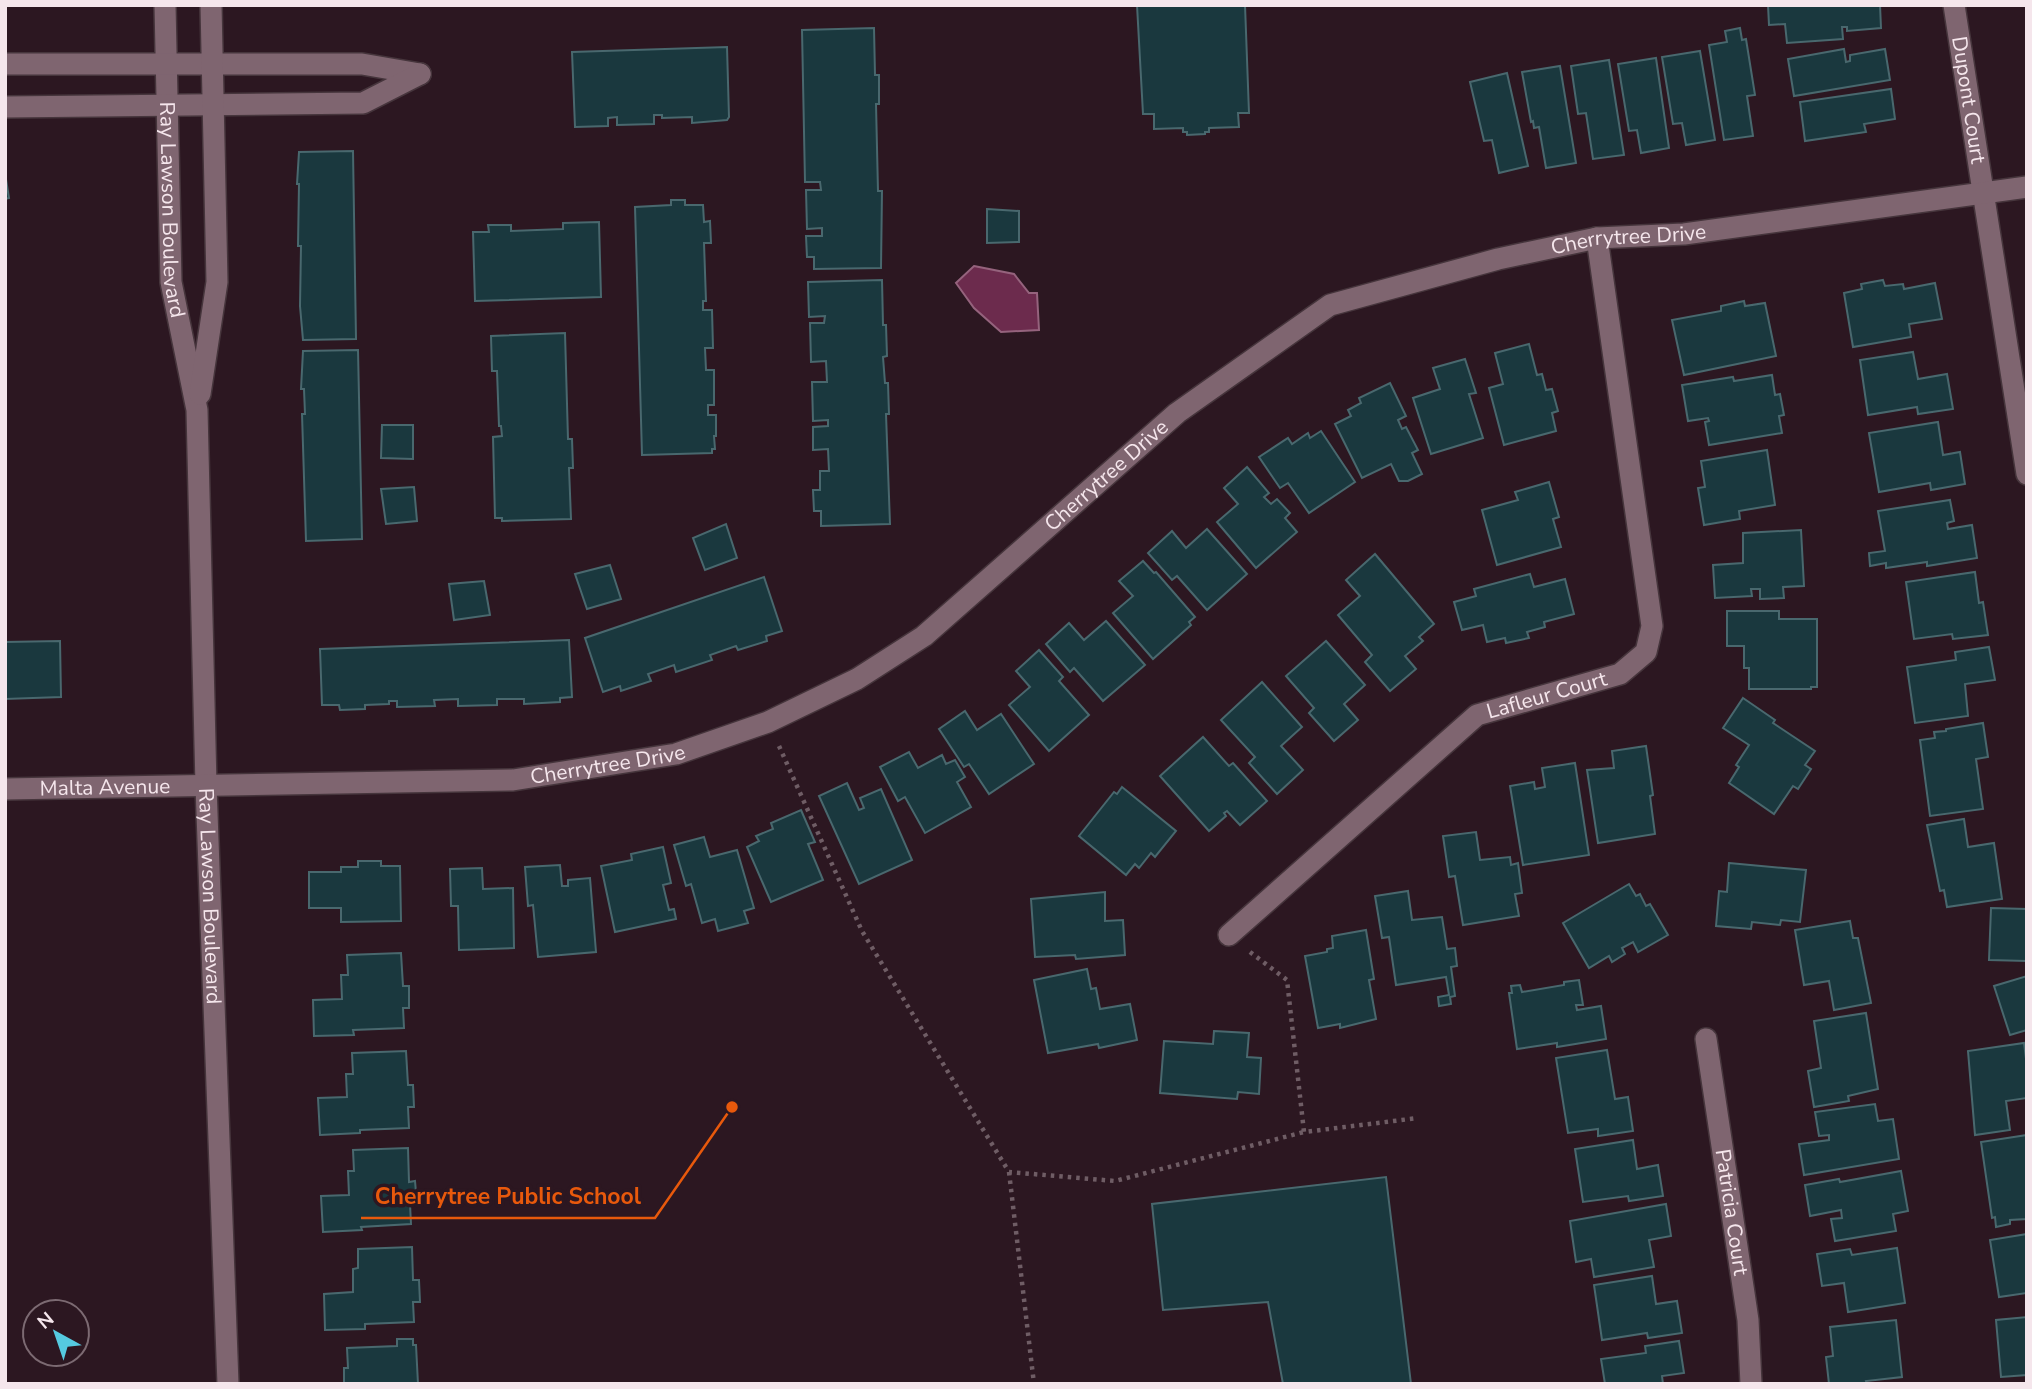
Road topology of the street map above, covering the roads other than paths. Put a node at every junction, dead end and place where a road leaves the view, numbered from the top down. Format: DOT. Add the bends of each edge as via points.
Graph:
graph roads {
  1 [pos="165,5"];
  2 [pos="211,5"];
  3 [pos="1954,5"];
  4 [pos="5,64"];
  5 [pos="211,64"];
  6 [pos="167,65"];
  7 [pos="214,105"];
  8 [pos="167,106"];
  9 [pos="5,107"];
  10 [pos="2027,187"];
  11 [pos="1983,194"];
  12 [pos="1597,238"];
  13 [pos="197,410"];
  14 [pos="2027,474"];
  15 [pos="206,786"];
  16 [pos="5,789"];
  17 [pos="1229,935"];
  18 [pos="1706,1040"];
  19 [pos="228,1384"];
  20 [pos="1751,1384"];
  1 -- 6 [label="street, Ray Lawson Boulevard"];
  2 -- 5 [label="street, Ray Lawson Boulevard"];
  3 -- 11 [label="street, Dupont Court"];
  4 -- 6 [label="street"];
  5 -- 6 [label="street"];
  5 -- 7 [label="street, Ray Lawson Boulevard"];
  5 -- 7 [label="street" via="362,64 420,74 363,103"];
  6 -- 8 [label="street, Ray Lawson Boulevard"];
  7 -- 8 [label="street"];
  7 -- 13 [label="street, Ray Lawson Boulevard" via="217,282"];
  8 -- 9 [label="street"];
  8 -- 13 [label="street, Ray Lawson Boulevard" via="171,282"];
  10 -- 11 [label="street, Cherrytree Drive"];
  11 -- 12 [label="street, Cherrytree Drive" via="1684,234"];
  11 -- 14 [label="street, Dupont Court"];
  12 -- 15 [label="street, Cherrytree Drive" via="1377,284 1330,305 1177,413 924,636 857,680 768,722 676,754 513,780"];
  12 -- 17 [label="street, Lafleur Court" via="1652,626 1646,652 1620,674 1477,715"];
  13 -- 15 [label="street, Ray Lawson Boulevard"];
  15 -- 16 [label="street, Malta Avenue"];
  15 -- 19 [label="street, Ray Lawson Boulevard"];
  18 -- 20 [label="street, Patricia Court" via="1748,1320"];
}
